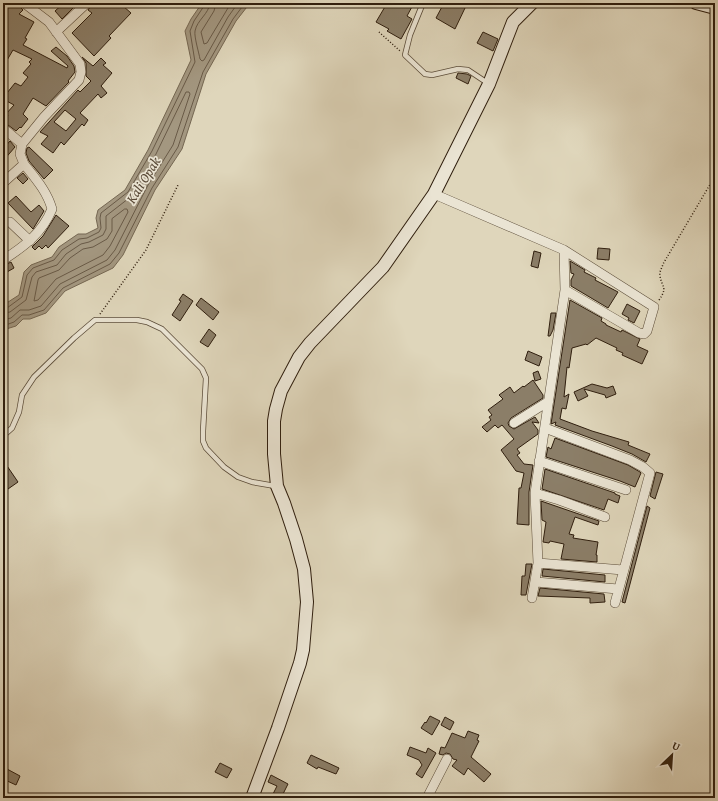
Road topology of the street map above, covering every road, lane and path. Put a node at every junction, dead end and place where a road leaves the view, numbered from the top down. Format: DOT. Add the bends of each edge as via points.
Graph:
graph roads {
  1 [pos="24,3"];
  2 [pos="87,3"];
  3 [pos="424,3"];
  4 [pos="532,3"];
  5 [pos="696,3"];
  6 [pos="715,8"];
  7 [pos="56,32"];
  8 [pos="379,32"];
  9 [pos="405,55"];
  10 [pos="489,84"];
  11 [pos="3,128"];
  12 [pos="22,144"];
  13 [pos="24,164"];
  14 [pos="715,176"];
  15 [pos="3,183"];
  16 [pos="178,186"];
  17 [pos="434,194"];
  18 [pos="10,222"];
  19 [pos="30,241"];
  20 [pos="564,250"];
  21 [pos="3,260"];
  22 [pos="564,290"];
  23 [pos="654,307"];
  24 [pos="95,320"];
  25 [pos="549,401"];
  26 [pos="514,422"];
  27 [pos="545,428"];
  28 [pos="3,436"];
  29 [pos="539,461"];
  30 [pos="277,486"];
  31 [pos="626,490"];
  32 [pos="535,493"];
  33 [pos="605,517"];
  34 [pos="538,563"];
  35 [pos="623,570"];
  36 [pos="536,582"];
  37 [pos="618,589"];
  38 [pos="532,598"];
  39 [pos="614,602"];
  40 [pos="447,759"];
  41 [pos="254,797"];
  42 [pos="427,798"];
  1 -- 7 [label="street" via="49,22"];
  2 -- 7 [label="street"];
  3 -- 9 [label="lane" via="410,35"];
  4 -- 10 [label="street" via="513,22"];
  5 -- 6 [label="street"];
  7 -- 12 [label="street" via="80,64 79,80"];
  8 -- 9 [label="path"];
  9 -- 10 [label="lane" via="425,74 468,70"];
  10 -- 17 [label="street"];
  11 -- 12 [label="street"];
  12 -- 13 [label="street" via="20,154"];
  13 -- 15 [label="street"];
  13 -- 19 [label="street" via="49,198 52,208 43,226"];
  14 -- 23 [label="path" via="663,264 659,275 664,289"];
  16 -- 24 [label="path" via="146,250"];
  17 -- 20 [label="street"];
  17 -- 30 [label="street" via="383,267 310,343 289,376 278,401 274,421"];
  18 -- 19 [label="street"];
  19 -- 21 [label="street"];
  20 -- 22 [label="street"];
  20 -- 23 [label="street"];
  22 -- 23 [label="street" via="642,334 647,331"];
  22 -- 25 [label="street"];
  24 -- 28 [label="lane" via="34,377 22,395 19,412 12,428"];
  24 -- 30 [label="lane" via="138,320 162,329 202,368 206,378 203,431 206,448 238,477"];
  25 -- 26 [label="street"];
  25 -- 27 [label="street"];
  27 -- 29 [label="street"];
  27 -- 35 [label="street" via="630,460 650,473"];
  29 -- 31 [label="street"];
  29 -- 32 [label="street"];
  30 -- 41 [label="street" via="304,569 307,602 303,650 298,669"];
  32 -- 33 [label="street"];
  32 -- 34 [label="street"];
  34 -- 35 [label="street"];
  34 -- 36 [label="street"];
  35 -- 37 [label="street"];
  36 -- 37 [label="street"];
  36 -- 38 [label="street"];
  37 -- 39 [label="street"];
  40 -- 42 [label="street"];
}
